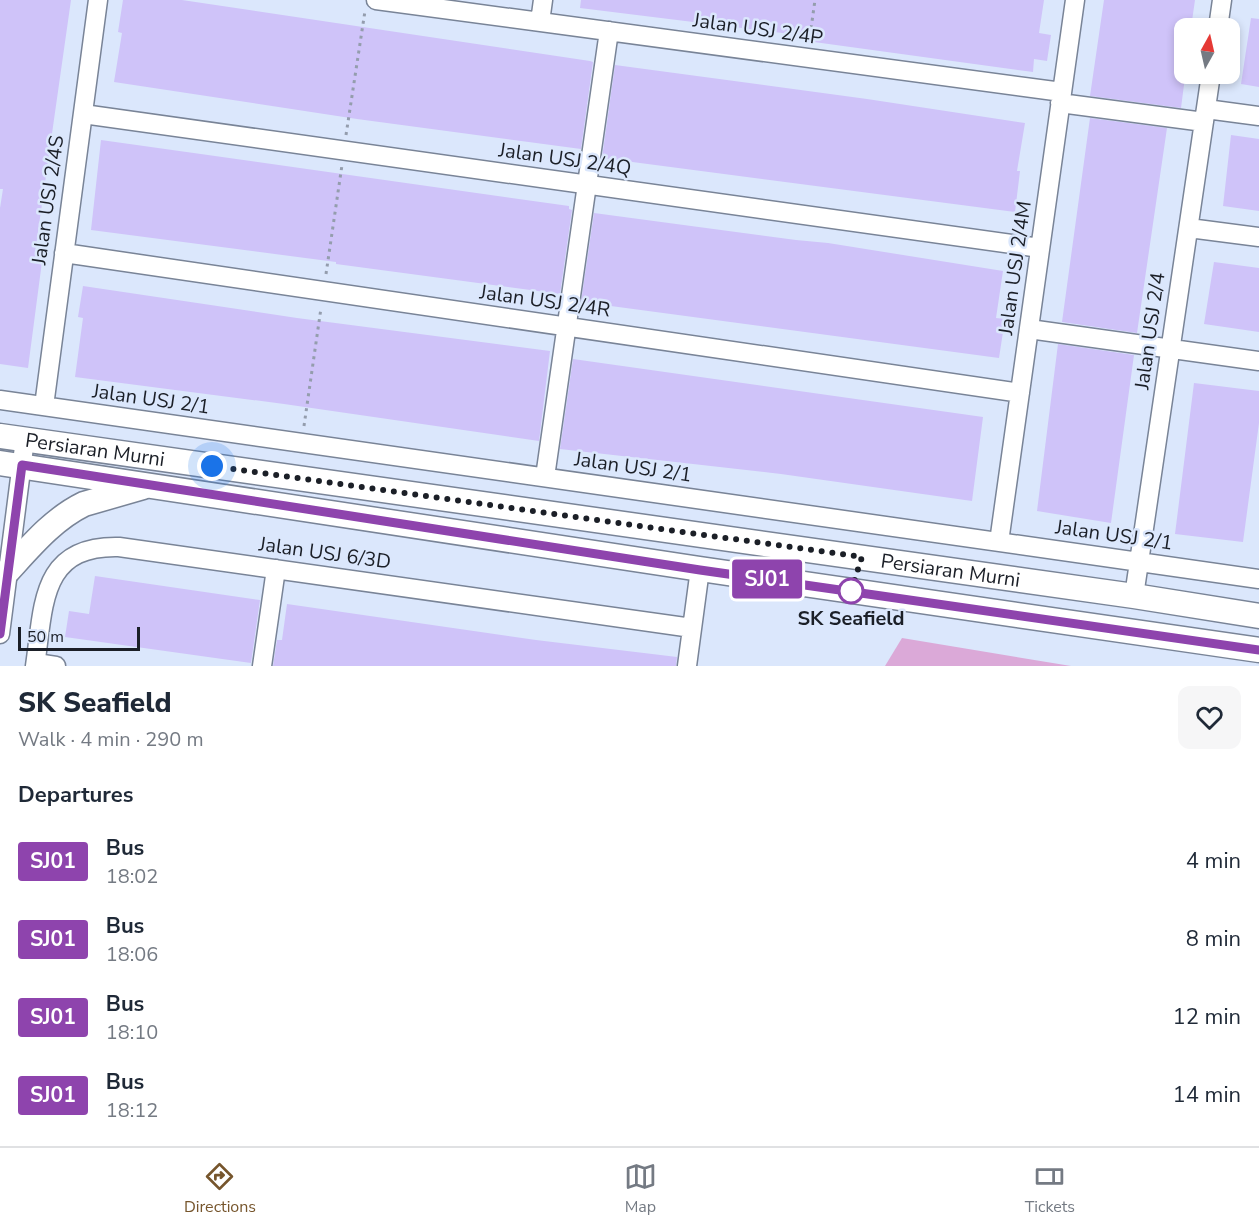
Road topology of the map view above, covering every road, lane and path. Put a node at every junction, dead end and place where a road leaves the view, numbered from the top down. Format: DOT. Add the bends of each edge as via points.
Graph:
graph roads {
  1 [pos="98,0"];
  2 [pos="366,0"];
  3 [pos="376,0"];
  4 [pos="543,0"];
  5 [pos="814,0"];
  6 [pos="1075,0"];
  7 [pos="1222,0"];
  8 [pos="1219,18"];
  9 [pos="540,22"];
  10 [pos="609,32"];
  11 [pos="806,58"];
  12 [pos="1210,84"];
  13 [pos="1061,98"];
  14 [pos="83,114"];
  15 [pos="1205,116"];
  16 [pos="1259,116"];
  17 [pos="344,151"];
  18 [pos="587,184"];
  19 [pos="1188,228"];
  20 [pos="1259,237"];
  21 [pos="1040,248"];
  22 [pos="64,253"];
  23 [pos="324,291"];
  24 [pos="566,327"];
  25 [pos="1029,329"];
  26 [pos="1171,348"];
  27 [pos="1259,361"];
  28 [pos="1020,393"];
  29 [pos="0,400"];
  30 [pos="44,406"];
  31 [pos="0,436"];
  32 [pos="25,439"];
  33 [pos="302,443"];
  34 [pos="11,464"];
  35 [pos="545,477"];
  36 [pos="151,485"];
  37 [pos="999,542"];
  38 [pos="1139,561"];
  39 [pos="276,569"];
  40 [pos="700,570"];
  41 [pos="7,572"];
  42 [pos="1259,579"];
  43 [pos="1134,596"];
  44 [pos="1259,616"];
  45 [pos="692,628"];
  46 [pos="0,634"];
  47 [pos="1197,641"];
  48 [pos="1259,650"];
  49 [pos="35,664"];
  50 [pos="56,666"];
  51 [pos="262,666"];
  52 [pos="687,666"];
  1 -- 14 [label="street, Jalan USJ 2/4S"];
  2 -- 17 [label="path"];
  3 -- 9 [label="street, Jalan USJ 2/4P"];
  4 -- 9 [label="street"];
  5 -- 11 [label="path"];
  6 -- 13 [label="street, Jalan USJ 2/4M"];
  7 -- 8 [label="street"];
  9 -- 10 [label="street, Jalan USJ 2/4P"];
  10 -- 11 [label="street, Jalan USJ 2/4P"];
  10 -- 18 [label="street"];
  11 -- 13 [label="street, Jalan USJ 2/4P"];
  12 -- 15 [label="street, Jalan USJ 2/4"];
  13 -- 15 [label="street, Jalan USJ 2/4P"];
  13 -- 21 [label="street, Jalan USJ 2/4M"];
  14 -- 17 [label="street, Jalan USJ 2/4Q"];
  14 -- 22 [label="street, Jalan USJ 2/4S"];
  15 -- 16 [label="street, Jalan USJ 2/4P"];
  15 -- 19 [label="street, Jalan USJ 2/4"];
  17 -- 18 [label="street, Jalan USJ 2/4Q"];
  17 -- 23 [label="path"];
  18 -- 21 [label="street, Jalan USJ 2/4Q"];
  18 -- 24 [label="street"];
  19 -- 20 [label="street"];
  19 -- 26 [label="street, Jalan USJ 2/4"];
  21 -- 25 [label="street, Jalan USJ 2/4M"];
  22 -- 23 [label="street, Jalan USJ 2/4R"];
  22 -- 30 [label="street, Jalan USJ 2/4S"];
  23 -- 24 [label="street, Jalan USJ 2/4R"];
  23 -- 33 [label="path"];
  24 -- 28 [label="street, Jalan USJ 2/4R"];
  24 -- 35 [label="street"];
  25 -- 26 [label="street"];
  25 -- 28 [label="street, Jalan USJ 2/4M"];
  26 -- 27 [label="street"];
  26 -- 38 [label="street, Jalan USJ 2/4"];
  28 -- 37 [label="street, Jalan USJ 2/4M"];
  29 -- 30 [label="street, Jalan USJ 2/1"];
  30 -- 33 [label="street, Jalan USJ 2/1"];
  31 -- 32 [label="main road, Persiaran Murni"];
  32 -- 34 [label="street"];
  32 -- 43 [label="main road, Persiaran Murni"];
  33 -- 35 [label="street, Jalan USJ 2/1"];
  34 -- 36 [label="main road, Persiaran Murni"];
  34 -- 41 [label="street"];
  35 -- 37 [label="street, Jalan USJ 2/1"];
  36 -- 40 [label="main road, Persiaran Murni"];
  36 -- 41 [label="main road" via="75,508 47,530"];
  37 -- 38 [label="street, Jalan USJ 2/1"];
  38 -- 42 [label="street, Jalan USJ 2/1"];
  38 -- 43 [label="street, Jalan USJ 2/4"];
  39 -- 45 [label="street, Jalan USJ 6/3D"];
  39 -- 49 [label="street, Jalan USJ 6/3D" via="119,547 100,546 84,551 60,567 50,582"];
  39 -- 51 [label="street"];
  40 -- 45 [label="street"];
  40 -- 47 [label="main road, Persiaran Murni"];
  41 -- 46 [label="street"];
  43 -- 44 [label="main road, Persiaran Murni"];
  43 -- 47 [label="main road" via="1132,607 1142,620"];
  45 -- 52 [label="street"];
  47 -- 48 [label="main road, Persiaran Murni"];
  49 -- 50 [label="street"];
}
